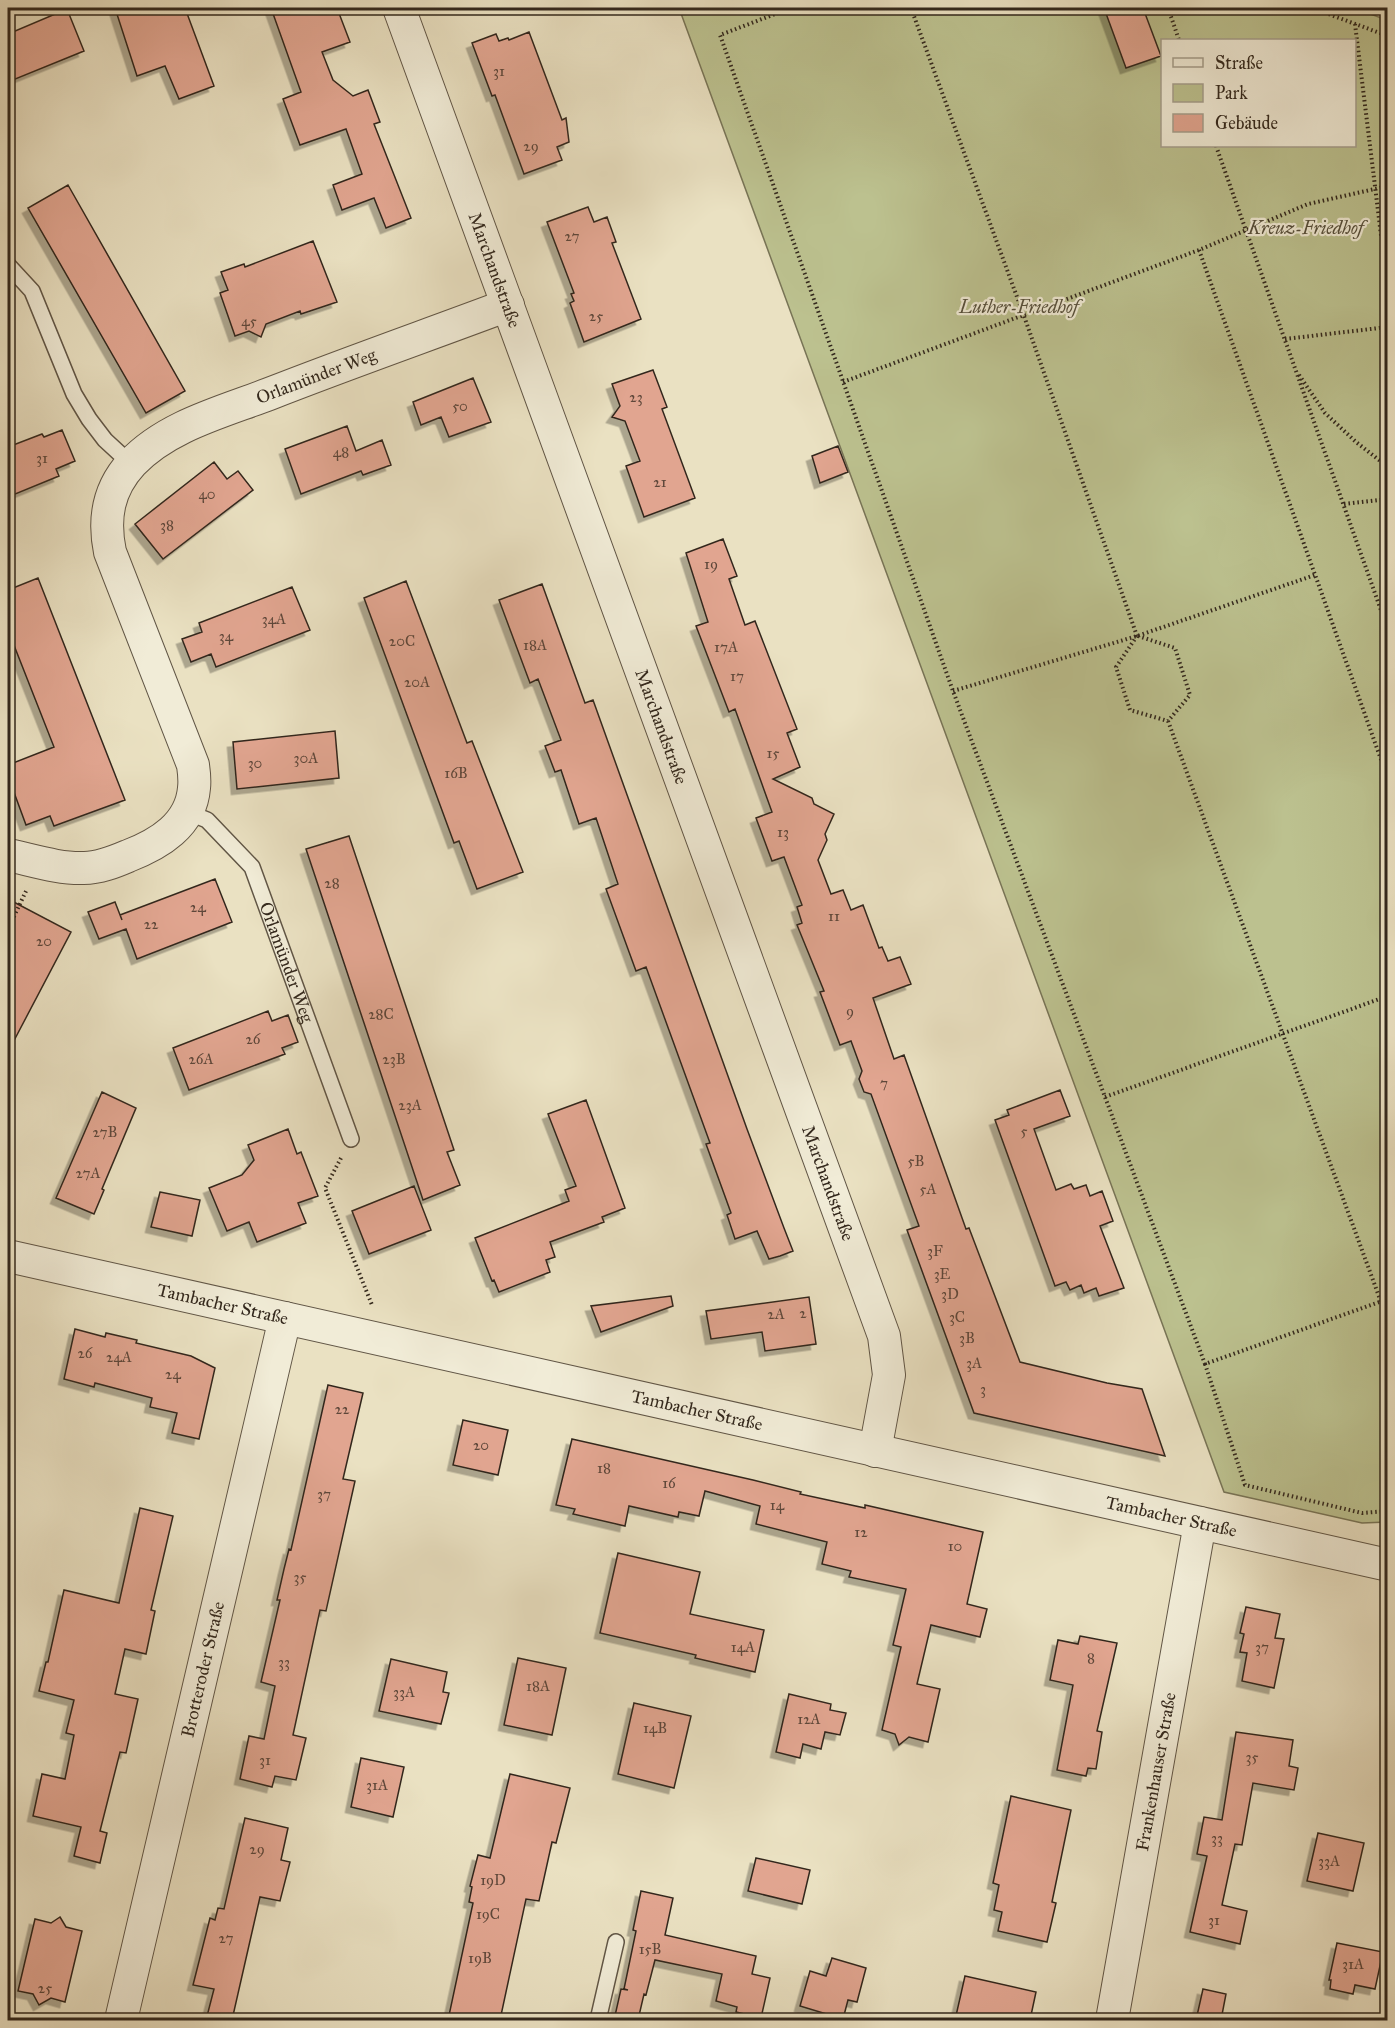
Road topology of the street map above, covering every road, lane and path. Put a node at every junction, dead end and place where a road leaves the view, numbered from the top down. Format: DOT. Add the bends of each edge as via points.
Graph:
graph roads {
  1 [pos="399,8"];
  2 [pos="791,8"];
  3 [pos="911,8"];
  4 [pos="1168,8"];
  5 [pos="1312,8"];
  6 [pos="1355,24"];
  7 [pos="1388,36"];
  8 [pos="1179,39"];
  9 [pos="1216,147"];
  10 [pos="1388,186"];
  11 [pos="1377,188"];
  12 [pos="1246,228"];
  13 [pos="1199,250"];
  14 [pos="1388,264"];
  15 [pos="8,265"];
  16 [pos="508,305"];
  17 [pos="1024,316"];
  18 [pos="1388,327"];
  19 [pos="1285,339"];
  20 [pos="1296,371"];
  21 [pos="843,382"];
  22 [pos="131,464"];
  23 [pos="1388,467"];
  24 [pos="1388,499"];
  25 [pos="1343,504"];
  26 [pos="1315,574"];
  27 [pos="1388,630"];
  28 [pos="1137,636"];
  29 [pos="953,691"];
  30 [pos="1168,721"];
  31 [pos="1388,779"];
  32 [pos="187,812"];
  33 [pos="8,855"];
  34 [pos="28,885"];
  35 [pos="8,929"];
  36 [pos="1388,996"];
  37 [pos="1282,1034"];
  38 [pos="1105,1097"];
  39 [pos="351,1139"];
  40 [pos="8,1256"];
  41 [pos="1388,1299"];
  42 [pos="1381,1302"];
  43 [pos="372,1305"];
  44 [pos="285,1318"];
  45 [pos="1388,1321"];
  46 [pos="1205,1364"];
  47 [pos="875,1451"];
  48 [pos="1388,1511"];
  49 [pos="1200,1523"];
  50 [pos="1388,1565"];
  51 [pos="616,1942"];
  52 [pos="121,2020"];
  53 [pos="598,2020"];
  54 [pos="1112,2020"];
  1 -- 16 [label="street, Marchandstraße"];
  2 -- 21 [label="path" via="720,35"];
  3 -- 17 [label="path"];
  4 -- 8 [label="path"];
  5 -- 6 [label="path"];
  6 -- 7 [label="path"];
  6 -- 11 [label="path"];
  9 -- 12 [label="path"];
  10 -- 11 [label="path"];
  11 -- 12 [label="path" via="1308,204"];
  11 -- 14 [label="path"];
  12 -- 13 [label="path"];
  12 -- 19 [label="path"];
  13 -- 17 [label="path"];
  13 -- 26 [label="path"];
  15 -- 22 [label="lane" via="32,291 74,394 89,419"];
  16 -- 22 [label="street, Orlamünder Weg" via="180,429"];
  16 -- 47 [label="street, Marchandstraße" via="884,1336 889,1375"];
  17 -- 21 [label="path"];
  17 -- 28 [label="path"];
  18 -- 19 [label="path"];
  19 -- 20 [label="path"];
  20 -- 23 [label="path" via="1325,413"];
  20 -- 25 [label="path"];
  21 -- 29 [label="path"];
  22 -- 32 [label="street, Orlamünder Weg" via="112,492 106,517 108,540 193,765 195,787"];
  24 -- 25 [label="path"];
  25 -- 27 [label="path"];
  26 -- 28 [label="path"];
  26 -- 31 [label="path"];
  28 -- 29 [label="path"];
  28 -- 30 [label="path" via="1116,667 1130,710"];
  28 -- 30 [label="path" via="1175,648 1190,695"];
  29 -- 38 [label="path"];
  30 -- 37 [label="path"];
  32 -- 33 [label="street, Orlamünder Weg" via="158,843 106,865 69,867"];
  32 -- 39 [label="lane, Orlamünder Weg" via="207,820 252,867"];
  34 -- 35 [label="path"];
  36 -- 37 [label="path"];
  37 -- 38 [label="path"];
  37 -- 42 [label="path"];
  38 -- 46 [label="path"];
  39 -- 43 [label="path" via="325,1188"];
  40 -- 44 [label="street, Tambacher Straße"];
  41 -- 42 [label="path"];
  42 -- 45 [label="path"];
  42 -- 46 [label="path"];
  44 -- 47 [label="street, Tambacher Straße"];
  44 -- 52 [label="street, Brotteroder Straße"];
  46 -- 48 [label="path" via="1245,1485 1362,1513"];
  47 -- 49 [label="street, Tambacher Straße"];
  49 -- 50 [label="street, Tambacher Straße"];
  49 -- 54 [label="street, Frankenhauser Straße"];
  51 -- 53 [label="lane"];
}
